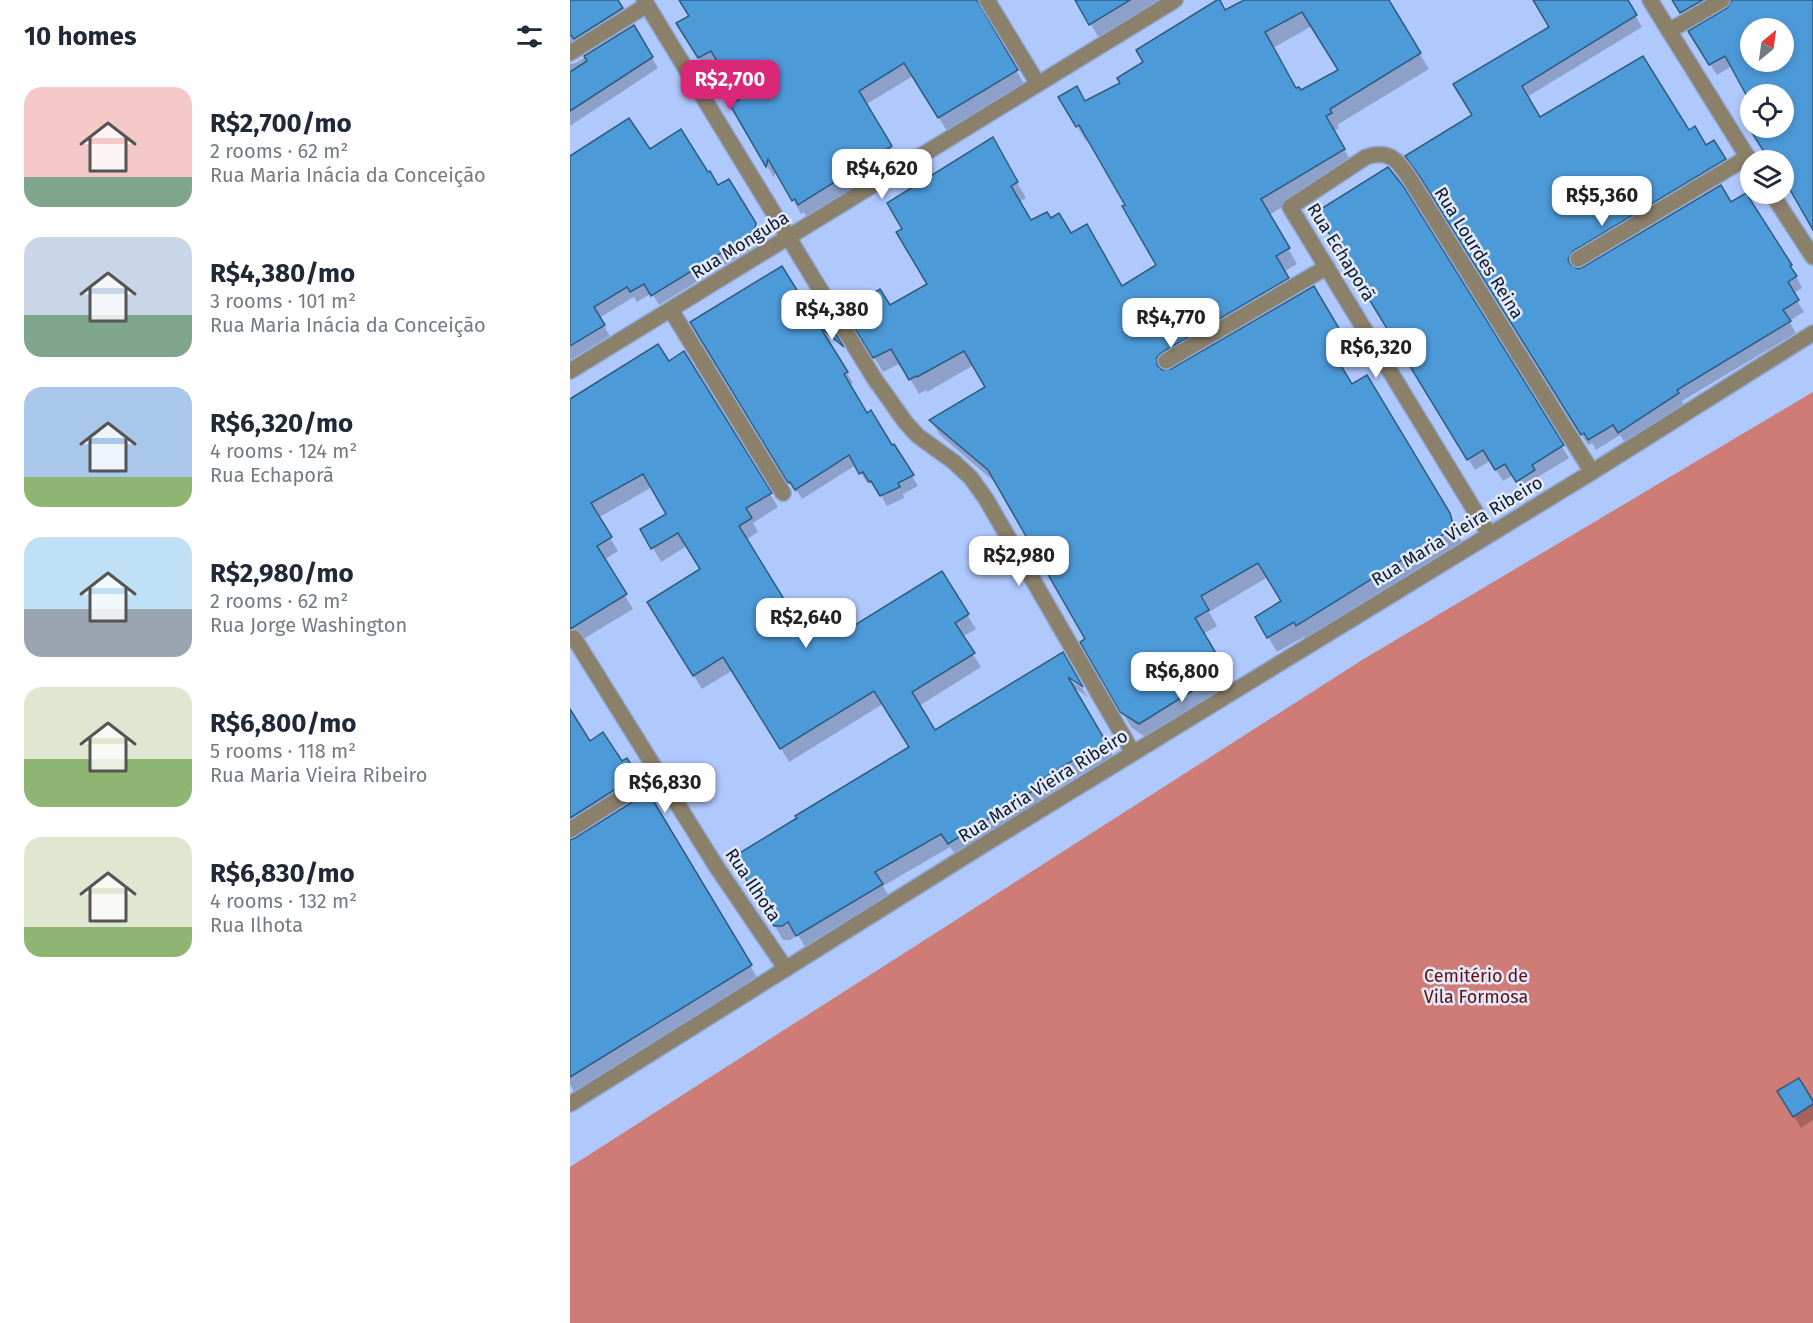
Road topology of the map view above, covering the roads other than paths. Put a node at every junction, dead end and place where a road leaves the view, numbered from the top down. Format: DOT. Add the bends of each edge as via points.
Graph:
graph roads {
  1 [pos="987,0"];
  2 [pos="1175,0"];
  3 [pos="1650,0"];
  4 [pos="1722,0"];
  5 [pos="645,3"];
  6 [pos="1669,31"];
  7 [pos="570,53"];
  8 [pos="1038,84"];
  9 [pos="1743,150"];
  10 [pos="1740,164"];
  11 [pos="1779,204"];
  12 [pos="1290,207"];
  13 [pos="788,238"];
  14 [pos="1813,257"];
  15 [pos="1578,259"];
  16 [pos="1327,267"];
  17 [pos="672,310"];
  18 [pos="1813,333"];
  19 [pos="1166,361"];
  20 [pos="570,371"];
  21 [pos="1592,472"];
  22 [pos="783,493"];
  23 [pos="1489,534"];
  24 [pos="574,638"];
  25 [pos="1133,753"];
  26 [pos="659,773"];
  27 [pos="570,830"];
  28 [pos="786,969"];
  29 [pos="570,1104"];
  1 -- 8 [label="street"];
  2 -- 8 [label="street, Rua Monguba"];
  3 -- 6 [label="street"];
  4 -- 6 [label="street"];
  5 -- 7 [label="street"];
  5 -- 13 [label="street"];
  6 -- 9 [label="street"];
  8 -- 13 [label="street, Rua Monguba"];
  10 -- 15 [label="street"];
  11 -- 14 [label="street"];
  12 -- 16 [label="street, Rua Echaporã"];
  12 -- 21 [label="street, Rua Lourdes Reina" via="1366,157 1377,153 1398,162"];
  13 -- 17 [label="street, Rua Monguba"];
  13 -- 25 [label="street" via="906,423 971,478 986,499"];
  16 -- 19 [label="street"];
  16 -- 23 [label="street, Rua Echaporã"];
  17 -- 20 [label="street, Rua Monguba"];
  17 -- 22 [label="street"];
  18 -- 21 [label="street, Rua Maria Vieira Ribeiro"];
  21 -- 23 [label="street, Rua Maria Vieira Ribeiro"];
  23 -- 25 [label="street, Rua Maria Vieira Ribeiro"];
  24 -- 26 [label="street, Rua Ilhota"];
  25 -- 28 [label="street, Rua Maria Vieira Ribeiro"];
  26 -- 27 [label="street"];
  26 -- 28 [label="street, Rua Ilhota"];
  28 -- 29 [label="street, Rua Maria Vieira Ribeiro"];
}
